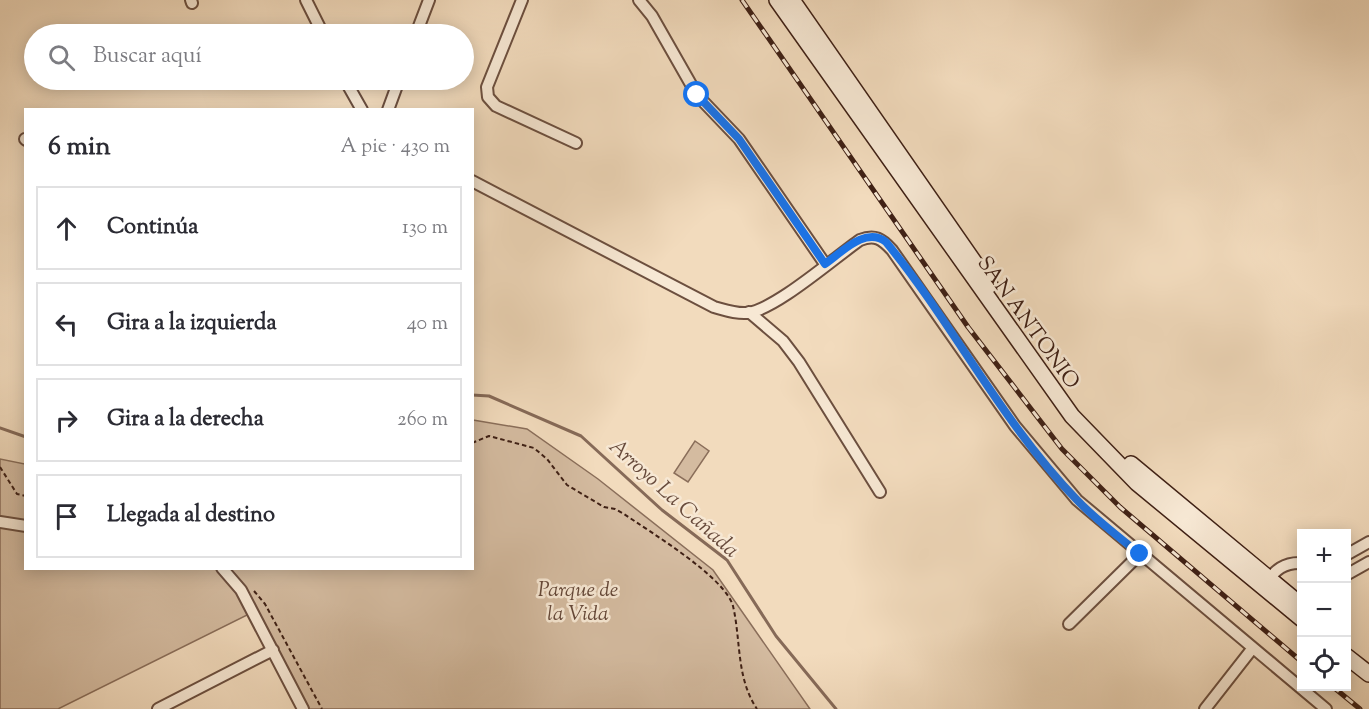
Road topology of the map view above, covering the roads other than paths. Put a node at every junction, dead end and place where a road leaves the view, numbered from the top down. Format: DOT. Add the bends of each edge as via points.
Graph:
graph roads {
  1 [pos="306,0"];
  2 [pos="429,0"];
  3 [pos="522,0"];
  4 [pos="639,0"];
  5 [pos="777,0"];
  6 [pos="792,0"];
  7 [pos="318,24"];
  8 [pos="420,24"];
  9 [pos="351,90"];
  10 [pos="395,90"];
  11 [pos="361,108"];
  12 [pos="389,108"];
  13 [pos="576,143"];
  14 [pos="474,182"];
  15 [pos="825,264"];
  16 [pos="749,312"];
  17 [pos="880,492"];
  18 [pos="0,522"];
  19 [pos="24,526"];
  20 [pos="1369,542"];
  21 [pos="1351,553"];
  22 [pos="1140,554"];
  23 [pos="1369,562"];
  24 [pos="1297,564"];
  25 [pos="224,570"];
  26 [pos="1351,573"];
  27 [pos="1265,583"];
  28 [pos="1297,603"];
  29 [pos="1297,614"];
  30 [pos="1069,624"];
  31 [pos="1351,646"];
  32 [pos="1252,649"];
  33 [pos="273,650"];
  34 [pos="1351,659"];
  35 [pos="1369,662"];
  36 [pos="1369,674"];
  37 [pos="158,709"];
  38 [pos="303,709"];
  39 [pos="1205,709"];
  40 [pos="1326,709"];
  1 -- 7 [label="street"];
  2 -- 8 [label="street"];
  3 -- 13 [label="street" via="487,87 488,98 496,106"];
  4 -- 15 [label="street" via="697,95 739,139"];
  5 -- 27 [label="main road, SAN ANTONIO" via="1072,416 1137,483"];
  6 -- 27 [label="main road, SAN ANTONIO" via="1046,366 1088,420 1144,476"];
  9 -- 11 [label="street"];
  10 -- 12 [label="street"];
  14 -- 16 [label="street" via="714,307"];
  15 -- 16 [label="street" via="774,303"];
  15 -- 22 [label="street" via="868,237 886,242 1016,426 1055,474 1091,513"];
  16 -- 17 [label="street" via="783,341 799,362"];
  18 -- 19 [label="street"];
  20 -- 21 [label="street"];
  22 -- 30 [label="street"];
  22 -- 32 [label="street"];
  23 -- 26 [label="street"];
  24 -- 27 [label="street" via="1285,565"];
  25 -- 33 [label="street" via="242,590"];
  27 -- 28 [label="main road, SAN ANTONIO"];
  27 -- 29 [label="main road, SAN ANTONIO"];
  31 -- 35 [label="main road"];
  32 -- 39 [label="street"];
  32 -- 40 [label="street"];
  33 -- 37 [label="street"];
  33 -- 38 [label="street"];
  34 -- 36 [label="main road"];
}
